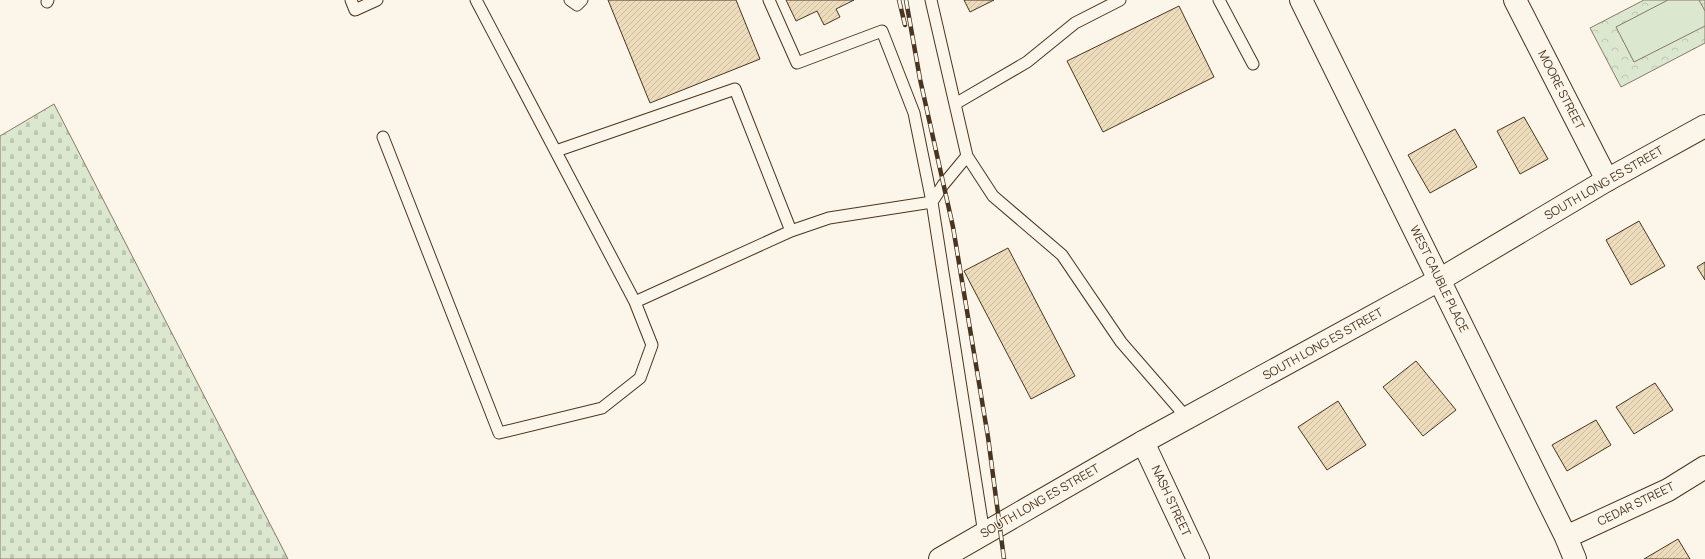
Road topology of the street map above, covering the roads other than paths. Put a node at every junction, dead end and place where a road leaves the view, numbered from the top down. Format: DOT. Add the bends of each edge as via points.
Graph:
graph roads {
  1 [pos="351,0"];
  2 [pos="377,0"];
  3 [pos="476,0"];
  4 [pos="570,0"];
  5 [pos="582,0"];
  6 [pos="769,0"];
  7 [pos="931,0"];
  8 [pos="1120,0"];
  9 [pos="1219,0"];
  10 [pos="1301,0"];
  11 [pos="1515,0"];
  12 [pos="1253,64"];
  13 [pos="955,104"];
  14 [pos="1705,126"];
  15 [pos="383,137"];
  16 [pos="556,151"];
  17 [pos="967,156"];
  18 [pos="1607,180"];
  19 [pos="932,202"];
  20 [pos="791,231"];
  21 [pos="1440,280"];
  22 [pos="635,302"];
  23 [pos="1187,418"];
  24 [pos="1143,442"];
  25 [pos="1705,467"];
  26 [pos="984,534"];
  27 [pos="1566,537"];
  28 [pos="940,559"];
  29 [pos="1198,559"];
  30 [pos="1575,559"];
  1 -- 2 [label="lane" via="355,10"];
  3 -- 16 [label="lane"];
  4 -- 5 [label="lane" via="577,5"];
  6 -- 19 [label="lane" via="797,62 882,31 914,113"];
  7 -- 13 [label="lane"];
  8 -- 13 [label="lane" via="1075,23 1027,62"];
  9 -- 12 [label="lane"];
  10 -- 21 [label="street, WEST CAUBLE PLACE"];
  11 -- 18 [label="street, MOORE STREET"];
  13 -- 17 [label="lane"];
  14 -- 18 [label="street, SOUTH LONG ES STREET"];
  15 -- 22 [label="lane" via="499,433 602,408 640,378 652,345"];
  16 -- 20 [label="lane" via="736,89"];
  16 -- 22 [label="lane"];
  17 -- 19 [label="lane" via="943,184"];
  17 -- 23 [label="lane" via="993,196 1062,255 1121,342"];
  18 -- 21 [label="street, SOUTH LONG ES STREET"];
  19 -- 20 [label="lane" via="829,218"];
  19 -- 26 [label="lane"];
  20 -- 22 [label="lane"];
  21 -- 23 [label="street, SOUTH LONG ES STREET"];
  21 -- 27 [label="street, WEST CAUBLE PLACE"];
  23 -- 24 [label="street, SOUTH LONG ES STREET"];
  24 -- 26 [label="street, SOUTH LONG ES STREET"];
  24 -- 29 [label="street, NASH STREET"];
  25 -- 27 [label="street, CEDAR STREET" via="1668,490"];
  26 -- 28 [label="street, SOUTH LONG ES STREET"];
  27 -- 30 [label="street, WEST CAUBLE PLACE"];
}
